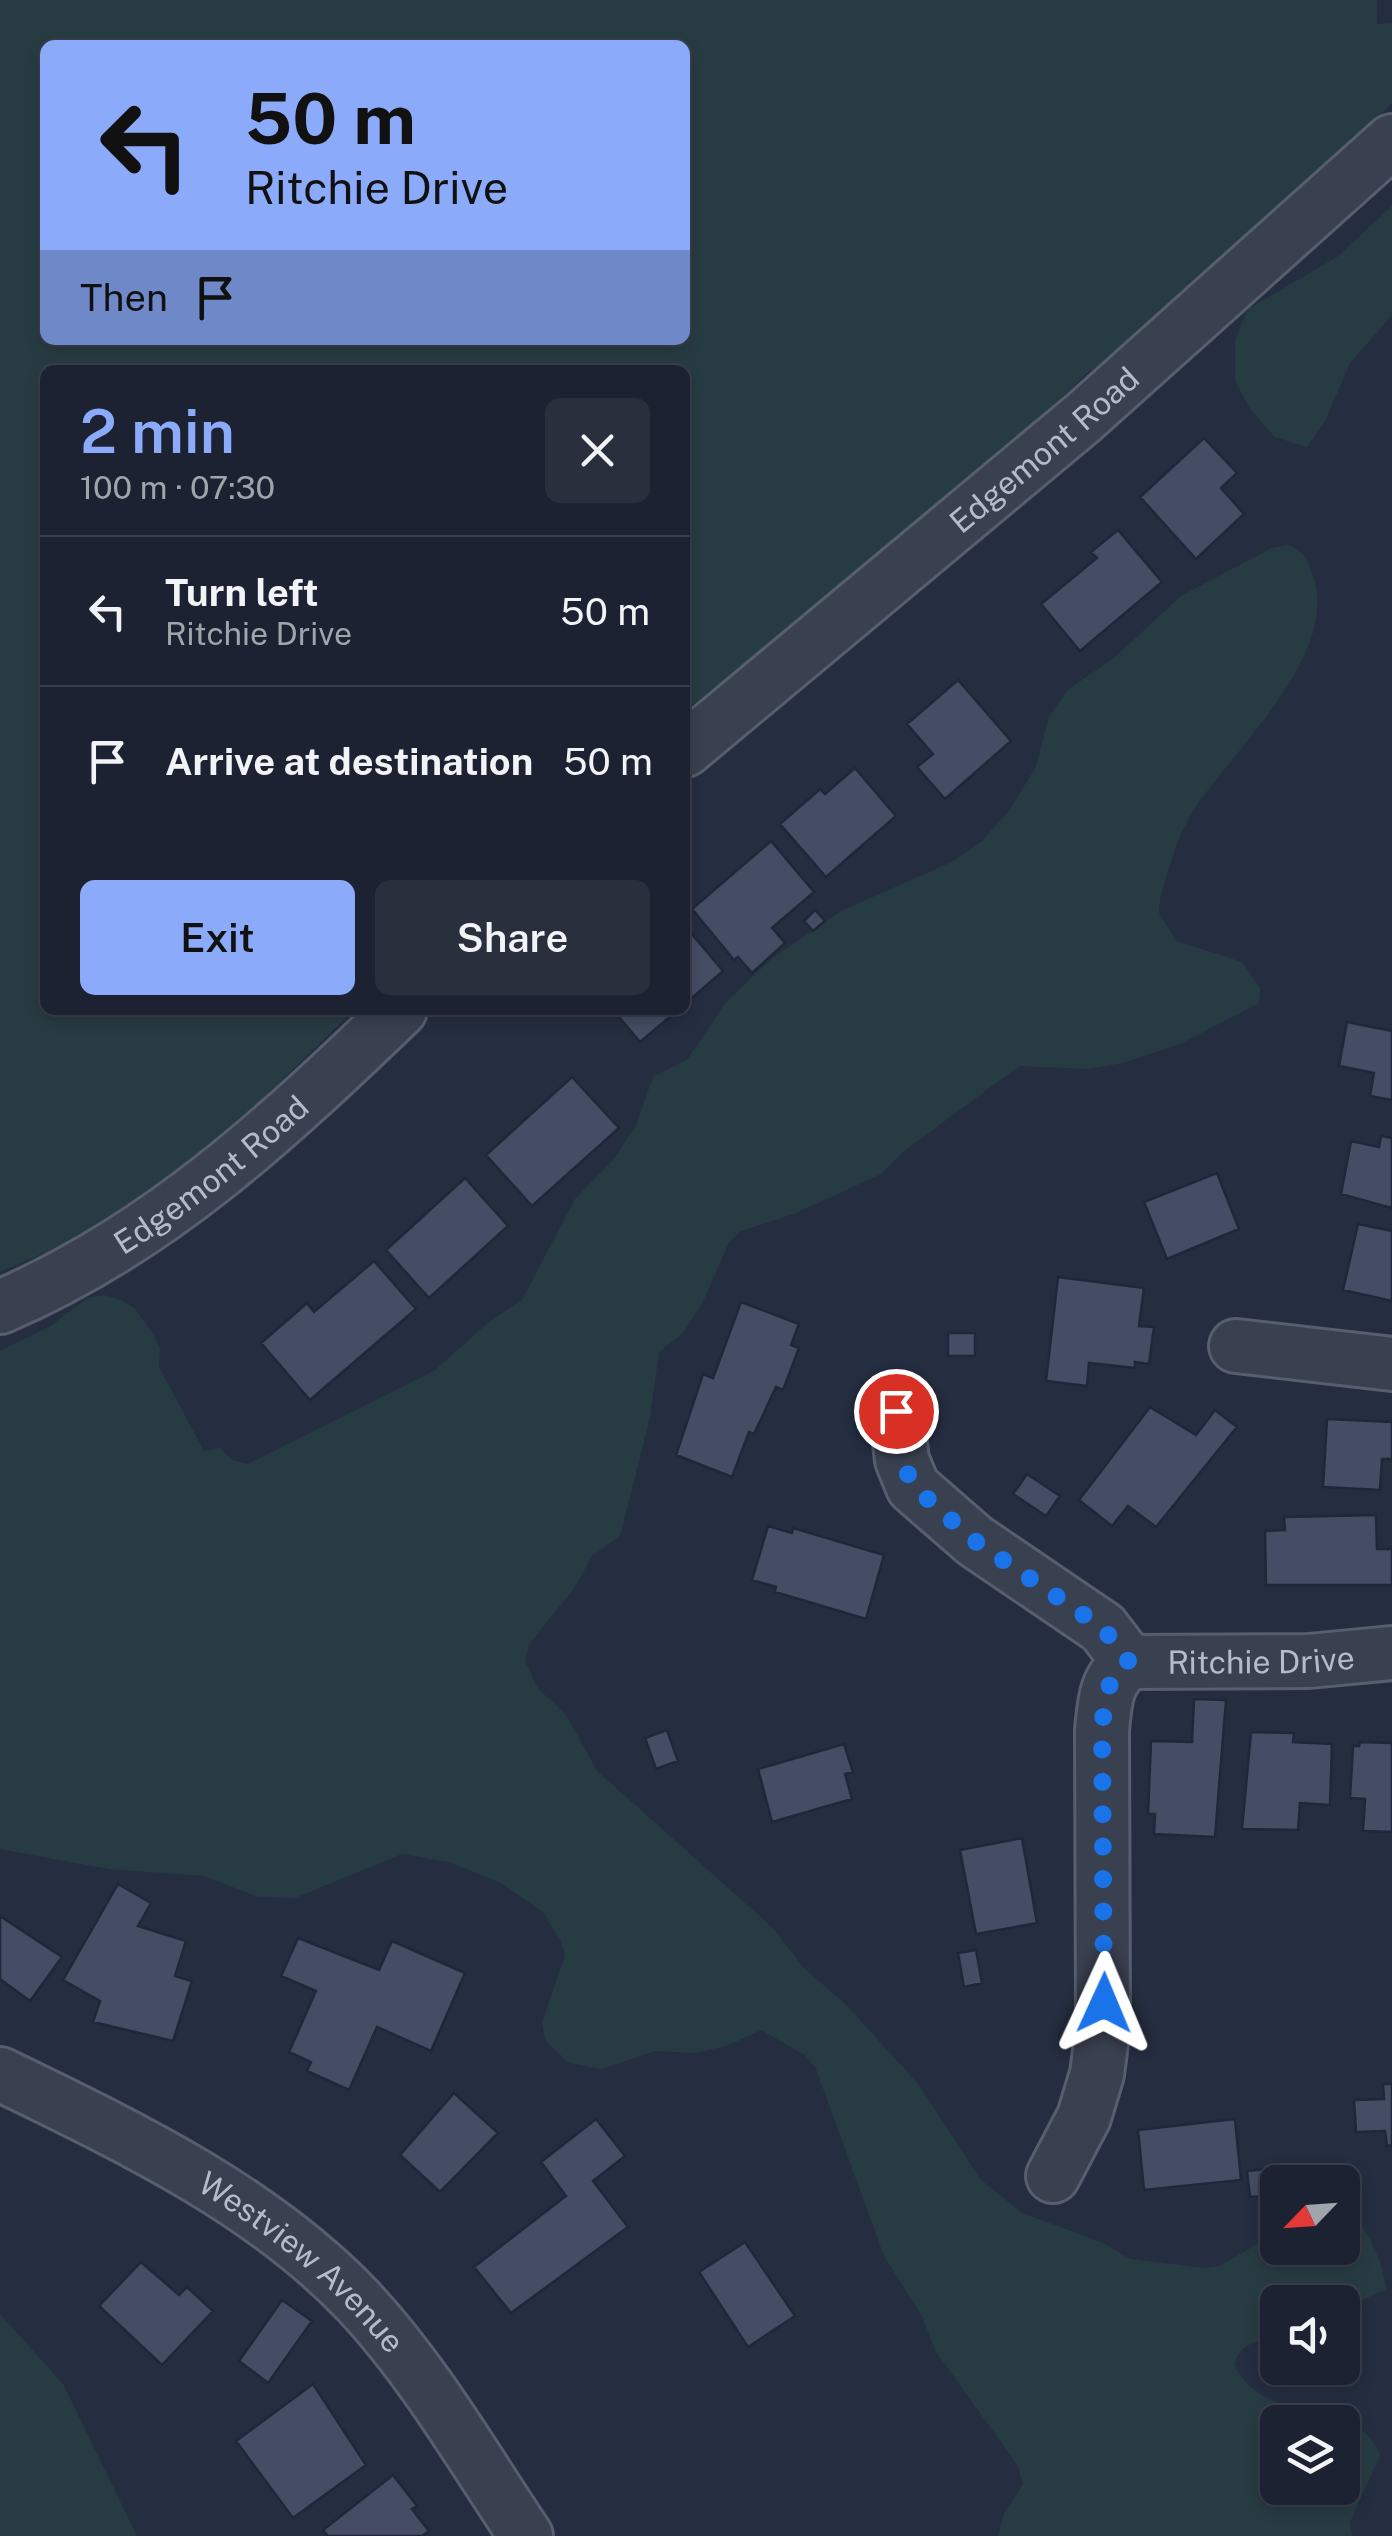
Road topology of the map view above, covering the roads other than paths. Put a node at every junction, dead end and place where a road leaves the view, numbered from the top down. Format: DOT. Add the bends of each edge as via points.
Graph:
graph roads {
  1 [pos="1392,141"];
  2 [pos="690,746"];
  3 [pos="395,1015"];
  4 [pos="0,1307"];
  5 [pos="1236,1346"];
  6 [pos="1392,1364"];
  7 [pos="896,1411"];
  8 [pos="1392,1654"];
  9 [pos="1129,1662"];
  10 [pos="0,2074"];
  11 [pos="1054,2176"];
  12 [pos="526,2536"];
  1 -- 2 [label="street, Edgemont Road" via="1124,383"];
  3 -- 4 [label="street, Edgemont Road" via="162,1219"];
  5 -- 6 [label="street"];
  7 -- 9 [label="street, Ritchie Drive" via="913,1486 975,1541 1103,1628"];
  8 -- 9 [label="street, Ritchie Drive"];
  9 -- 11 [label="street" via="1106,1689 1105,1978 1097,2074"];
  10 -- 12 [label="street, Westview Avenue" via="148,2149 310,2257 404,2356"];
}
